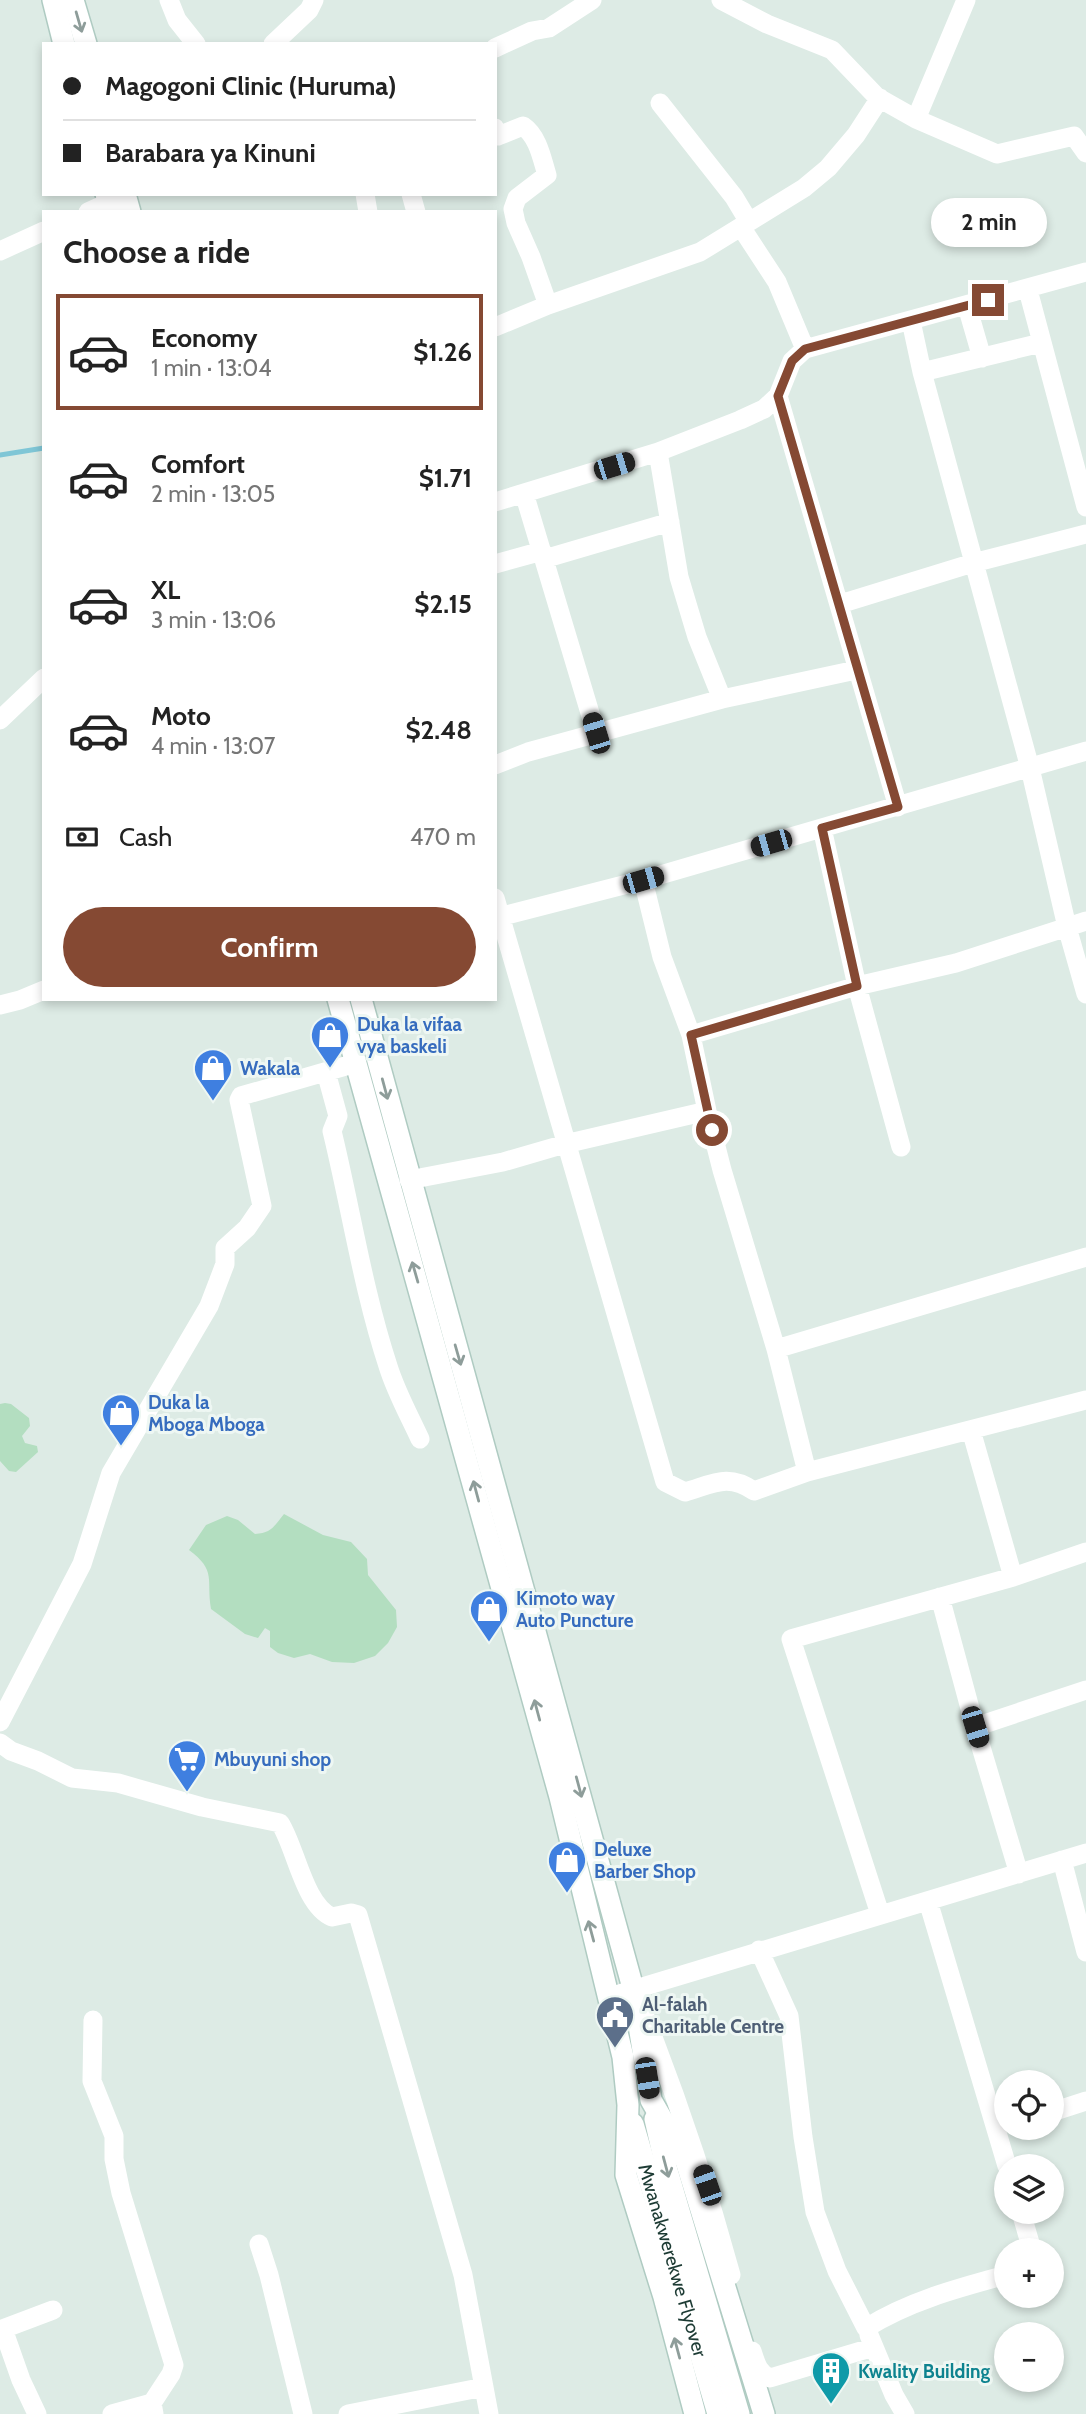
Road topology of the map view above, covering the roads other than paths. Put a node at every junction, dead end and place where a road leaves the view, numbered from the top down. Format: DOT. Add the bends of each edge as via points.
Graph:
graph roads {
  1 [pos="53,0"];
  2 [pos="73,0"];
  3 [pos="169,0"];
  4 [pos="314,0"];
  5 [pos="592,0"];
  6 [pos="721,0"];
  7 [pos="966,0"];
  8 [pos="64,42"];
  9 [pos="85,42"];
  10 [pos="194,42"];
  11 [pos="275,42"];
  12 [pos="497,47"];
  13 [pos="880,98"];
  14 [pos="660,103"];
  15 [pos="916,119"];
  16 [pos="497,133"];
  17 [pos="1086,153"];
  18 [pos="118,202"];
  19 [pos="94,210"];
  20 [pos="745,224"];
  21 [pos="42,232"];
  22 [pos="0,251"];
  23 [pos="1086,272"];
  24 [pos="1028,290"];
  25 [pos="548,305"];
  26 [pos="967,306"];
  27 [pos="911,321"];
  28 [pos="497,326"];
  29 [pos="1041,343"];
  30 [pos="805,349"];
  31 [pos="982,358"];
  32 [pos="922,372"];
  33 [pos="778,396"];
  34 [pos="658,452"];
  35 [pos="524,493"];
  36 [pos="497,501"];
  37 [pos="1086,507"];
  38 [pos="670,522"];
  39 [pos="1086,534"];
  40 [pos="543,555"];
  41 [pos="973,563"];
  42 [pos="497,564"];
  43 [pos="840,604"];
  44 [pos="856,670"];
  45 [pos="42,680"];
  46 [pos="722,699"];
  47 [pos="0,720"];
  48 [pos="596,733"];
  49 [pos="1086,751"];
  50 [pos="497,764"];
  51 [pos="1030,768"];
  52 [pos="898,807"];
  53 [pos="822,828"];
  54 [pos="643,880"];
  55 [pos="497,910"];
  56 [pos="1077,924"];
  57 [pos="857,986"];
  58 [pos="42,991"];
  59 [pos="1086,994"];
  60 [pos="339,1001"];
  61 [pos="362,1001"];
  62 [pos="0,1005"];
  63 [pos="691,1035"];
  64 [pos="356,1063"];
  65 [pos="326,1072"];
  66 [pos="706,1111"];
  67 [pos="565,1144"];
  68 [pos="901,1147"];
  69 [pos="409,1180"];
  70 [pos="1086,1256"];
  71 [pos="776,1349"];
  72 [pos="1086,1400"];
  73 [pos="971,1430"];
  74 [pos="420,1440"];
  75 [pos="807,1472"];
  76 [pos="1086,1552"];
  77 [pos="1013,1577"];
  78 [pos="940,1597"];
  79 [pos="1086,1690"];
  80 [pos="0,1722"];
  81 [pos="975,1727"];
  82 [pos="0,1743"];
  83 [pos="1086,1853"];
  84 [pos="1062,1860"];
  85 [pos="1019,1874"];
  86 [pos="928,1901"];
  87 [pos="880,1914"];
  88 [pos="759,1950"];
  89 [pos="1086,1952"];
  90 [pos="633,1988"];
  91 [pos="609,1997"];
  92 [pos="93,2020"];
  93 [pos="651,2100"];
  94 [pos="1086,2101"];
  95 [pos="628,2105"];
  96 [pos="994,2107"];
  97 [pos="1064,2108"];
  98 [pos="259,2244"];
  99 [pos="994,2278"];
  100 [pos="53,2310"];
  101 [pos="866,2328"];
  102 [pos="1,2330"];
  103 [pos="874,2347"];
  104 [pos="484,2388"];
  105 [pos="153,2409"];
  106 [pos="37,2414"];
  107 [pos="111,2414"];
  108 [pos="303,2414"];
  109 [pos="348,2414"];
  110 [pos="489,2414"];
  111 [pos="695,2414"];
  112 [pos="718,2414"];
  113 [pos="739,2414"];
  114 [pos="764,2414"];
  115 [pos="905,2414"];
  1 -- 8 [label="main road"];
  2 -- 9 [label="main road, one-way"];
  3 -- 10 [label="street" via="177,20"];
  4 -- 11 [label="street"];
  5 -- 12 [label="street" via="549,27"];
  6 -- 13 [label="street" via="831,50"];
  7 -- 15 [label="street"];
  13 -- 15 [label="street"];
  13 -- 20 [label="street" via="828,168"];
  14 -- 20 [label="street" via="734,197"];
  15 -- 17 [label="street" via="997,153 1074,136"];
  16 -- 25 [label="street" via="523,126 528,129 547,175 517,198 513,209"];
  18 -- 19 [label="street"];
  20 -- 25 [label="street" via="700,252"];
  20 -- 30 [label="street" via="777,282"];
  21 -- 22 [label="street"];
  23 -- 24 [label="street"];
  24 -- 26 [label="street"];
  24 -- 29 [label="street"];
  25 -- 28 [label="street"];
  26 -- 27 [label="street"];
  26 -- 31 [label="street"];
  27 -- 30 [label="street"];
  27 -- 32 [label="street"];
  29 -- 31 [label="street"];
  29 -- 37 [label="street"];
  30 -- 33 [label="street" via="792,361"];
  31 -- 32 [label="street"];
  32 -- 41 [label="street"];
  33 -- 34 [label="street" via="764,409"];
  33 -- 43 [label="street"];
  34 -- 35 [label="street"];
  34 -- 38 [label="street"];
  35 -- 36 [label="street"];
  35 -- 40 [label="street"];
  38 -- 40 [label="street"];
  38 -- 46 [label="street" via="680,578"];
  39 -- 41 [label="street"];
  40 -- 42 [label="street"];
  40 -- 48 [label="street"];
  41 -- 43 [label="street"];
  41 -- 51 [label="street"];
  43 -- 44 [label="street"];
  44 -- 46 [label="street"];
  44 -- 52 [label="street"];
  45 -- 47 [label="street"];
  46 -- 48 [label="street"];
  48 -- 50 [label="street"];
  49 -- 51 [label="street"];
  51 -- 52 [label="street"];
  51 -- 56 [label="street"];
  52 -- 53 [label="street"];
  53 -- 54 [label="street"];
  53 -- 57 [label="street"];
  54 -- 55 [label="street"];
  54 -- 63 [label="street" via="662,957"];
  55 -- 67 [label="street"];
  56 -- 57 [label="street" via="956,963"];
  56 -- 59 [label="street"];
  57 -- 63 [label="street"];
  57 -- 68 [label="street"];
  58 -- 62 [label="street"];
  60 -- 64 [label="main road"];
  61 -- 69 [label="main road, Mwanakwerekwe Flyover, one-way"];
  63 -- 66 [label="street"];
  64 -- 65 [label="street"];
  91 -- 64 [label="main road, one-way" via="523,1659"];
  65 -- 74 [label="street" via="338,1116 332,1131 370,1302 397,1391"];
  65 -- 80 [label="street" via="241,1096 262,1206 225,1248 225,1264 209,1306 111,1473 82,1564"];
  66 -- 67 [label="street"];
  66 -- 71 [label="street"];
  67 -- 69 [label="street" via="503,1162"];
  67 -- 75 [label="street" via="665,1482 685,1492 740,1481 754,1491"];
  69 -- 90 [label="main road, Mwanakwerekwe Flyover, one-way"];
  70 -- 71 [label="street"];
  71 -- 75 [label="street"];
  72 -- 73 [label="street"];
  73 -- 75 [label="street"];
  73 -- 77 [label="street"];
  76 -- 77 [label="street"];
  77 -- 78 [label="street"];
  78 -- 81 [label="street"];
  78 -- 87 [label="street" via="791,1639"];
  79 -- 81 [label="street"];
  81 -- 85 [label="street"];
  82 -- 104 [label="street" via="72,1778 118,1783 202,1808 280,1823 320,1908 332,1917 358,1915 463,2275"];
  83 -- 84 [label="street"];
  84 -- 85 [label="street"];
  84 -- 89 [label="street"];
  85 -- 86 [label="street"];
  86 -- 87 [label="street"];
  86 -- 96 [label="street"];
  87 -- 88 [label="street"];
  88 -- 90 [label="street"];
  88 -- 101 [label="street" via="789,2016 816,2212 837,2271"];
  90 -- 91 [label="street"];
  90 -- 93 [label="main road, Mwanakwerekwe Flyover"];
  90 -- 103 [label="street" via="707,2185 757,2367 770,2378"];
  91 -- 95 [label="main road"];
  92 -- 105 [label="street" via="92,2081 114,2136 121,2193 174,2365"];
  93 -- 113 [label="main road, Mwanakwerekwe Flyover, one-way" via="666,2167"];
  93 -- 114 [label="main road" via="686,2161"];
  94 -- 97 [label="street"];
  111 -- 95 [label="main road, one-way" via="626,2175"];
  95 -- 112 [label="main road, Mwanakwerekwe Flyover"];
  98 -- 108 [label="street"];
  99 -- 101 [label="street" via="943,2292"];
  100 -- 102 [label="street"];
  101 -- 103 [label="street"];
  102 -- 106 [label="street"];
  103 -- 115 [label="street"];
  104 -- 109 [label="street"];
  104 -- 110 [label="street"];
  105 -- 107 [label="street"];
}
